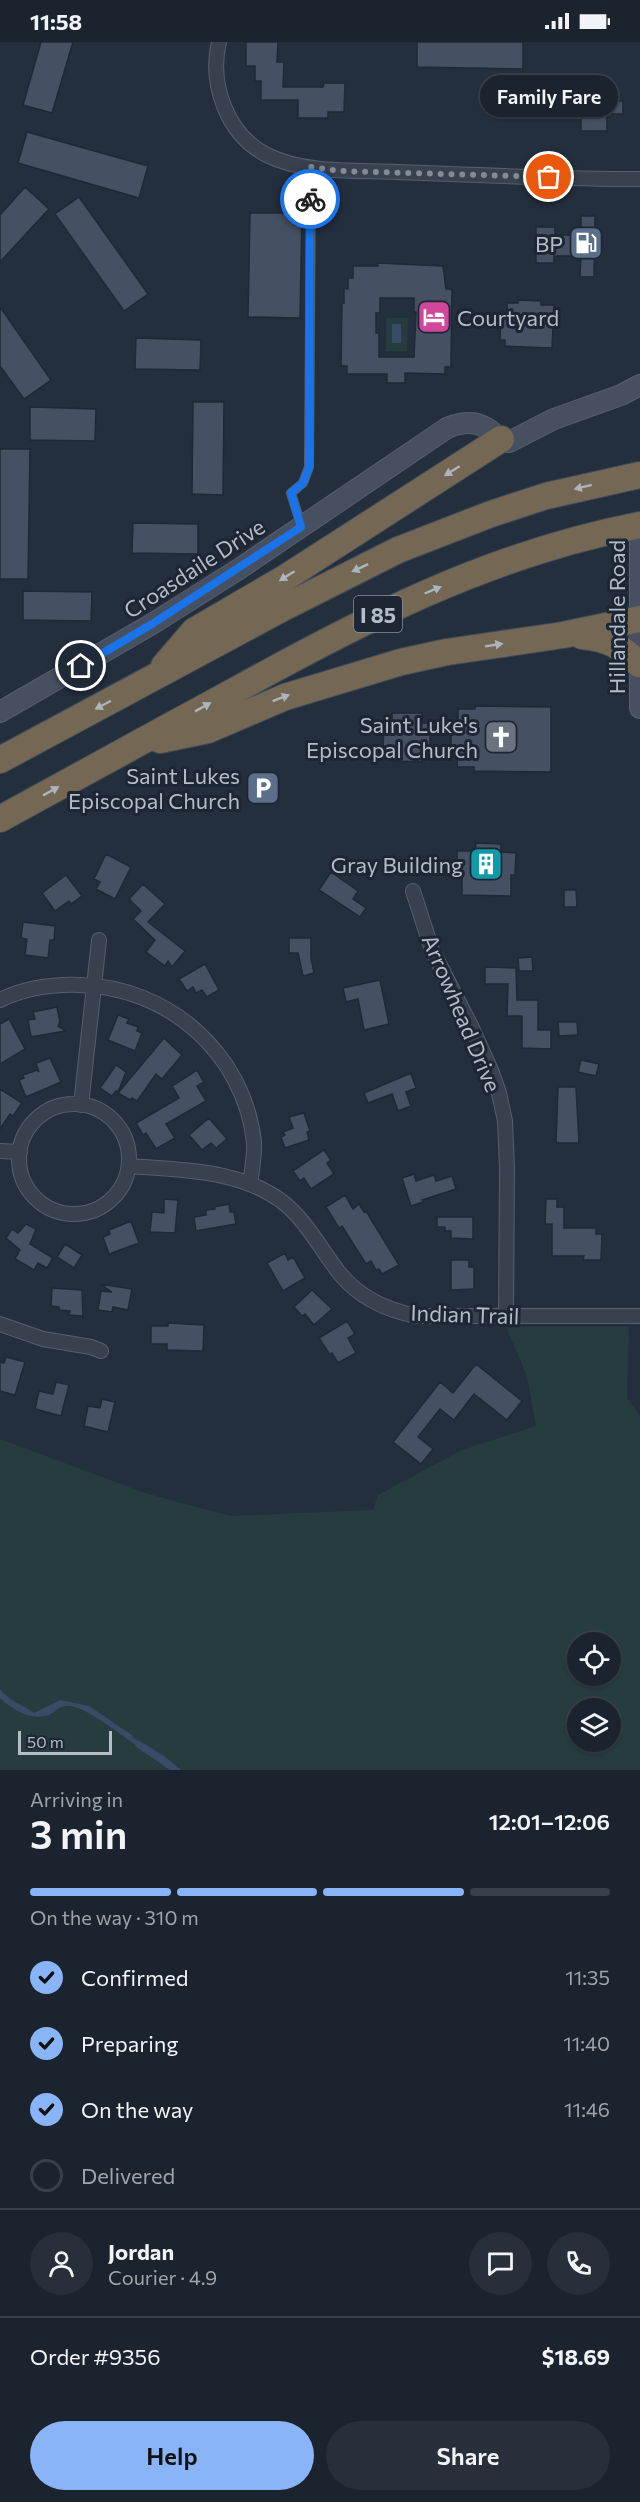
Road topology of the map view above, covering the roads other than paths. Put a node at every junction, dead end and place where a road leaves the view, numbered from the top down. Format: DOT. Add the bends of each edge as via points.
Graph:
graph roads {
  1 [pos="219,42"];
  2 [pos="311,167"];
  3 [pos="640,180"];
  4 [pos="640,384"];
  5 [pos="501,439"];
  6 [pos="640,475"];
  7 [pos="640,525"];
  8 [pos="301,527"];
  9 [pos="639,582"];
  10 [pos="640,619"];
  11 [pos="563,635"];
  12 [pos="639,664"];
  13 [pos="154,677"];
  14 [pos="640,708"];
  15 [pos="0,712"];
  16 [pos="134,746"];
  17 [pos="0,760"];
  18 [pos="0,819"];
  19 [pos="412,891"];
  20 [pos="99,940"];
  21 [pos="93,985"];
  22 [pos="0,1000"];
  23 [pos="81,1105"];
  24 [pos="0,1151"];
  25 [pos="20,1152"];
  26 [pos="129,1166"];
  27 [pos="250,1183"];
  28 [pos="506,1316"];
  29 [pos="640,1316"];
  30 [pos="0,1324"];
  31 [pos="101,1351"];
  1 -- 2 [label="street" via="215,58 219,94 243,138 276,160"];
  2 -- 3 [label="street"];
  2 -- 8 [label="lane" via="309,467 303,483 291,493"];
  4 -- 5 [label="street" via="604,389 561,406"];
  5 -- 8 [label="street, Croasdaile Drive" via="488,427 474,422 447,428"];
  5 -- 13 [label="highway, one-way" via="303,567 194,631"];
  6 -- 13 [label="highway, I 85, one-way" via="546,496 441,532 351,572"];
  7 -- 9 [label="street, Hillandale Road"];
  16 -- 7 [label="highway, I 85, one-way" via="336,634 408,600 513,558"];
  8 -- 15 [label="street, Croasdaile Drive" via="152,624"];
  9 -- 10 [label="street, Hillandale Road"];
  10 -- 11 [label="highway"];
  10 -- 12 [label="street, Hillandale Road"];
  11 -- 12 [label="highway" via="610,640"];
  16 -- 11 [label="highway, one-way" via="208,730 285,696 359,673 447,652"];
  12 -- 14 [label="street, Hillandale Road"];
  13 -- 17 [label="highway, I 85, one-way"];
  18 -- 16 [label="highway, I 85, one-way"];
  19 -- 28 [label="street, Arrowhead Drive" via="432,950 471,1026 499,1093 507,1168"];
  20 -- 21 [label="street"];
  21 -- 22 [label="street" via="42,987"];
  21 -- 23 [label="street"];
  21 -- 27 [label="street" via="150,999 172,1011 212,1047 234,1077 248,1110 254,1142"];
  23 -- 25 [label="street" via="46,1112 28,1129"];
  23 -- 26 [label="street" via="104,1113 117,1126 126,1142"];
  24 -- 25 [label="street"];
  25 -- 26 [label="street" via="19,1164 27,1187 44,1205 67,1213 92,1211 112,1198"];
  26 -- 27 [label="street, Indian Trail" via="200,1172"];
  27 -- 28 [label="street, Indian Trail" via="295,1213 340,1274 368,1298 416,1316"];
  28 -- 29 [label="street, Indian Trail"];
  30 -- 31 [label="street" via="42,1339"];
}
